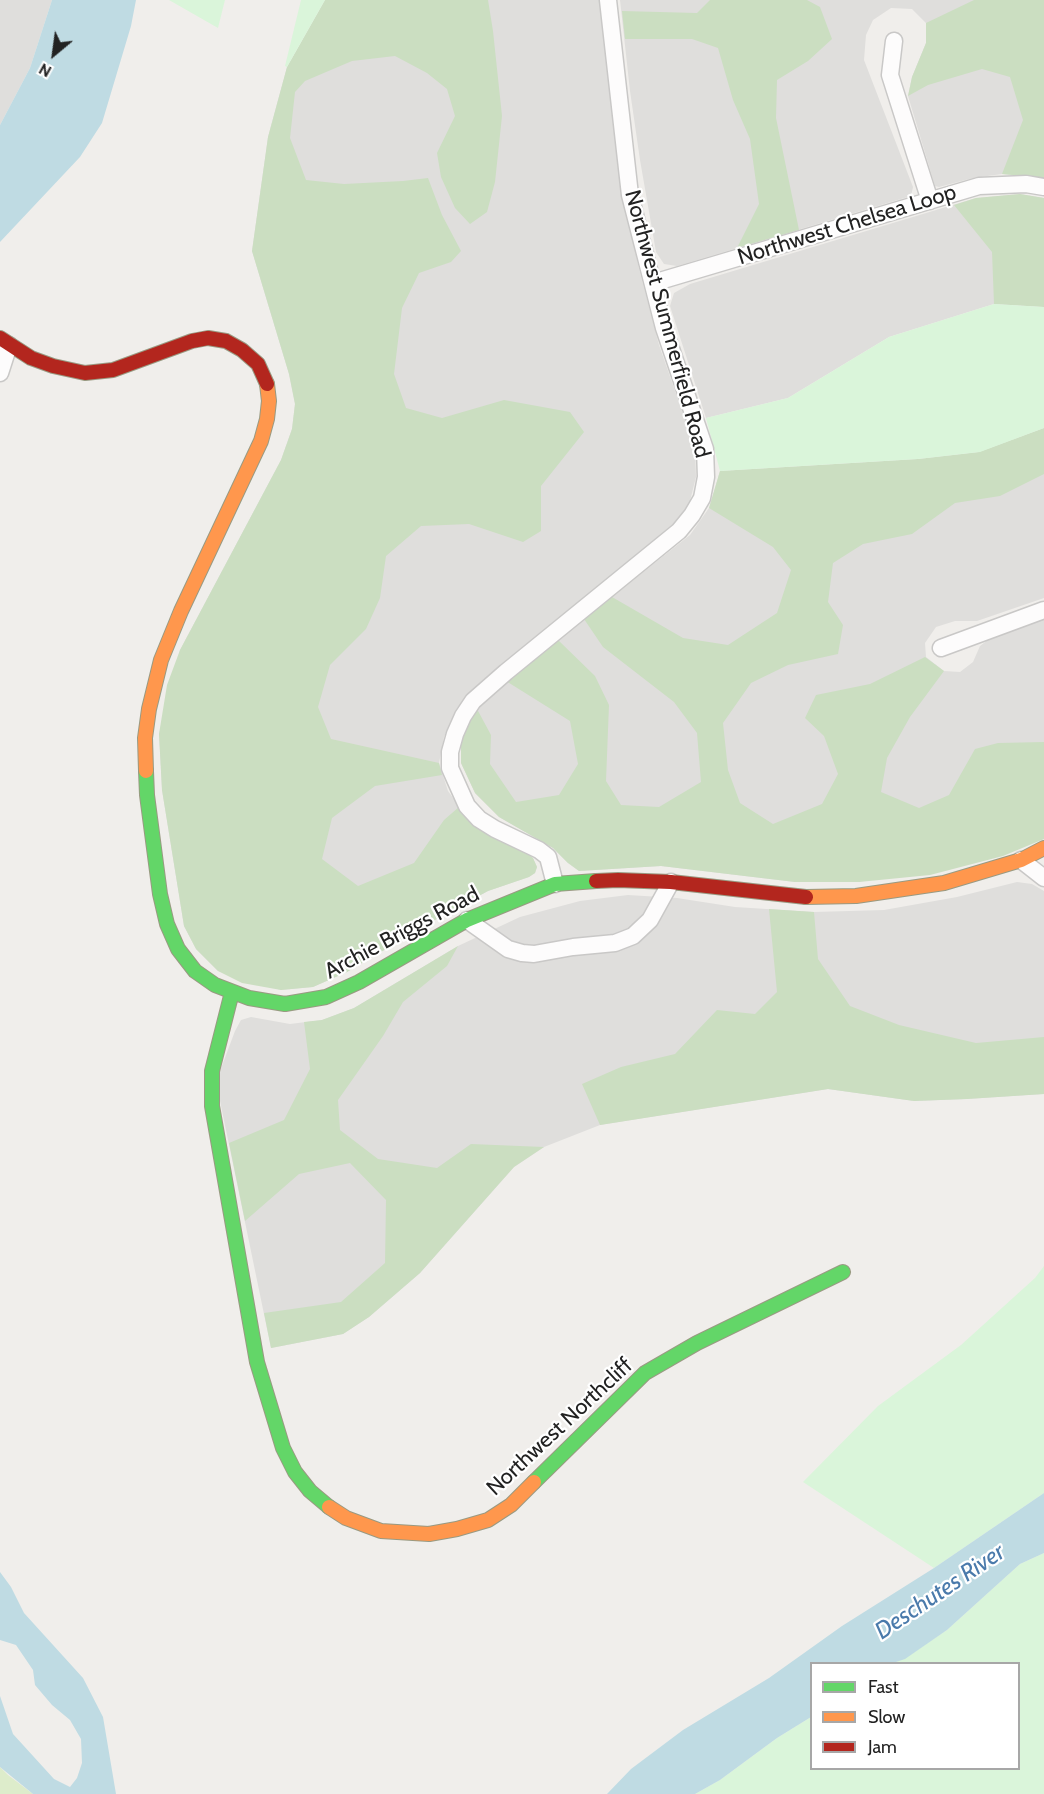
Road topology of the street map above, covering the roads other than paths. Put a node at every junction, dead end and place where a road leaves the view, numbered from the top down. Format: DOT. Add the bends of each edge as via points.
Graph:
graph roads {
  1 [pos="608,0"];
  2 [pos="894,40"];
  3 [pos="1044,187"];
  4 [pos="930,201"];
  5 [pos="653,283"];
  6 [pos="4,342"];
  7 [pos="0,373"];
  8 [pos="1044,610"];
  9 [pos="941,648"];
  10 [pos="1044,848"];
  11 [pos="1021,860"];
  12 [pos="1044,878"];
  13 [pos="670,882"];
  14 [pos="555,884"];
  15 [pos="466,920"];
  16 [pos="232,992"];
  17 [pos="843,1272"];
  1 -- 5 [label="street, Northwest Summerfield Road" via="630,195"];
  2 -- 4 [label="street" via="890,75"];
  3 -- 4 [label="street, Northwest Chelsea Loop" via="979,186"];
  4 -- 5 [label="street, Northwest Chelsea Loop"];
  5 -- 14 [label="street, Northwest Summerfield Road" via="664,328 705,448 702,498 679,531 473,701 450,752 450,768 466,806 495,829 548,857"];
  6 -- 7 [label="street"];
  6 -- 16 [label="street, Archie Briggs Road" via="53,366 99,373 208,338 226,341 242,350 258,364 267,382 269,401 261,441 161,660 145,738 148,807 167,924 195,971"];
  8 -- 9 [label="street"];
  10 -- 11 [label="street, Archie Briggs Road"];
  11 -- 12 [label="street"];
  11 -- 13 [label="street, Archie Briggs Road" via="944,883 856,896 799,897"];
  13 -- 14 [label="street, Archie Briggs Road"];
  13 -- 15 [label="street" via="650,920 633,936 615,943 522,953 508,949"];
  14 -- 15 [label="street, Archie Briggs Road"];
  15 -- 16 [label="street, Archie Briggs Road" via="326,997 285,1004"];
  16 -- 17 [label="street, Northwest Northcliff" via="212,1071 212,1106 257,1362 282,1448 295,1472 310,1491 346,1518 381,1531 429,1534 489,1520 519,1497 645,1373 697,1343"];
}
